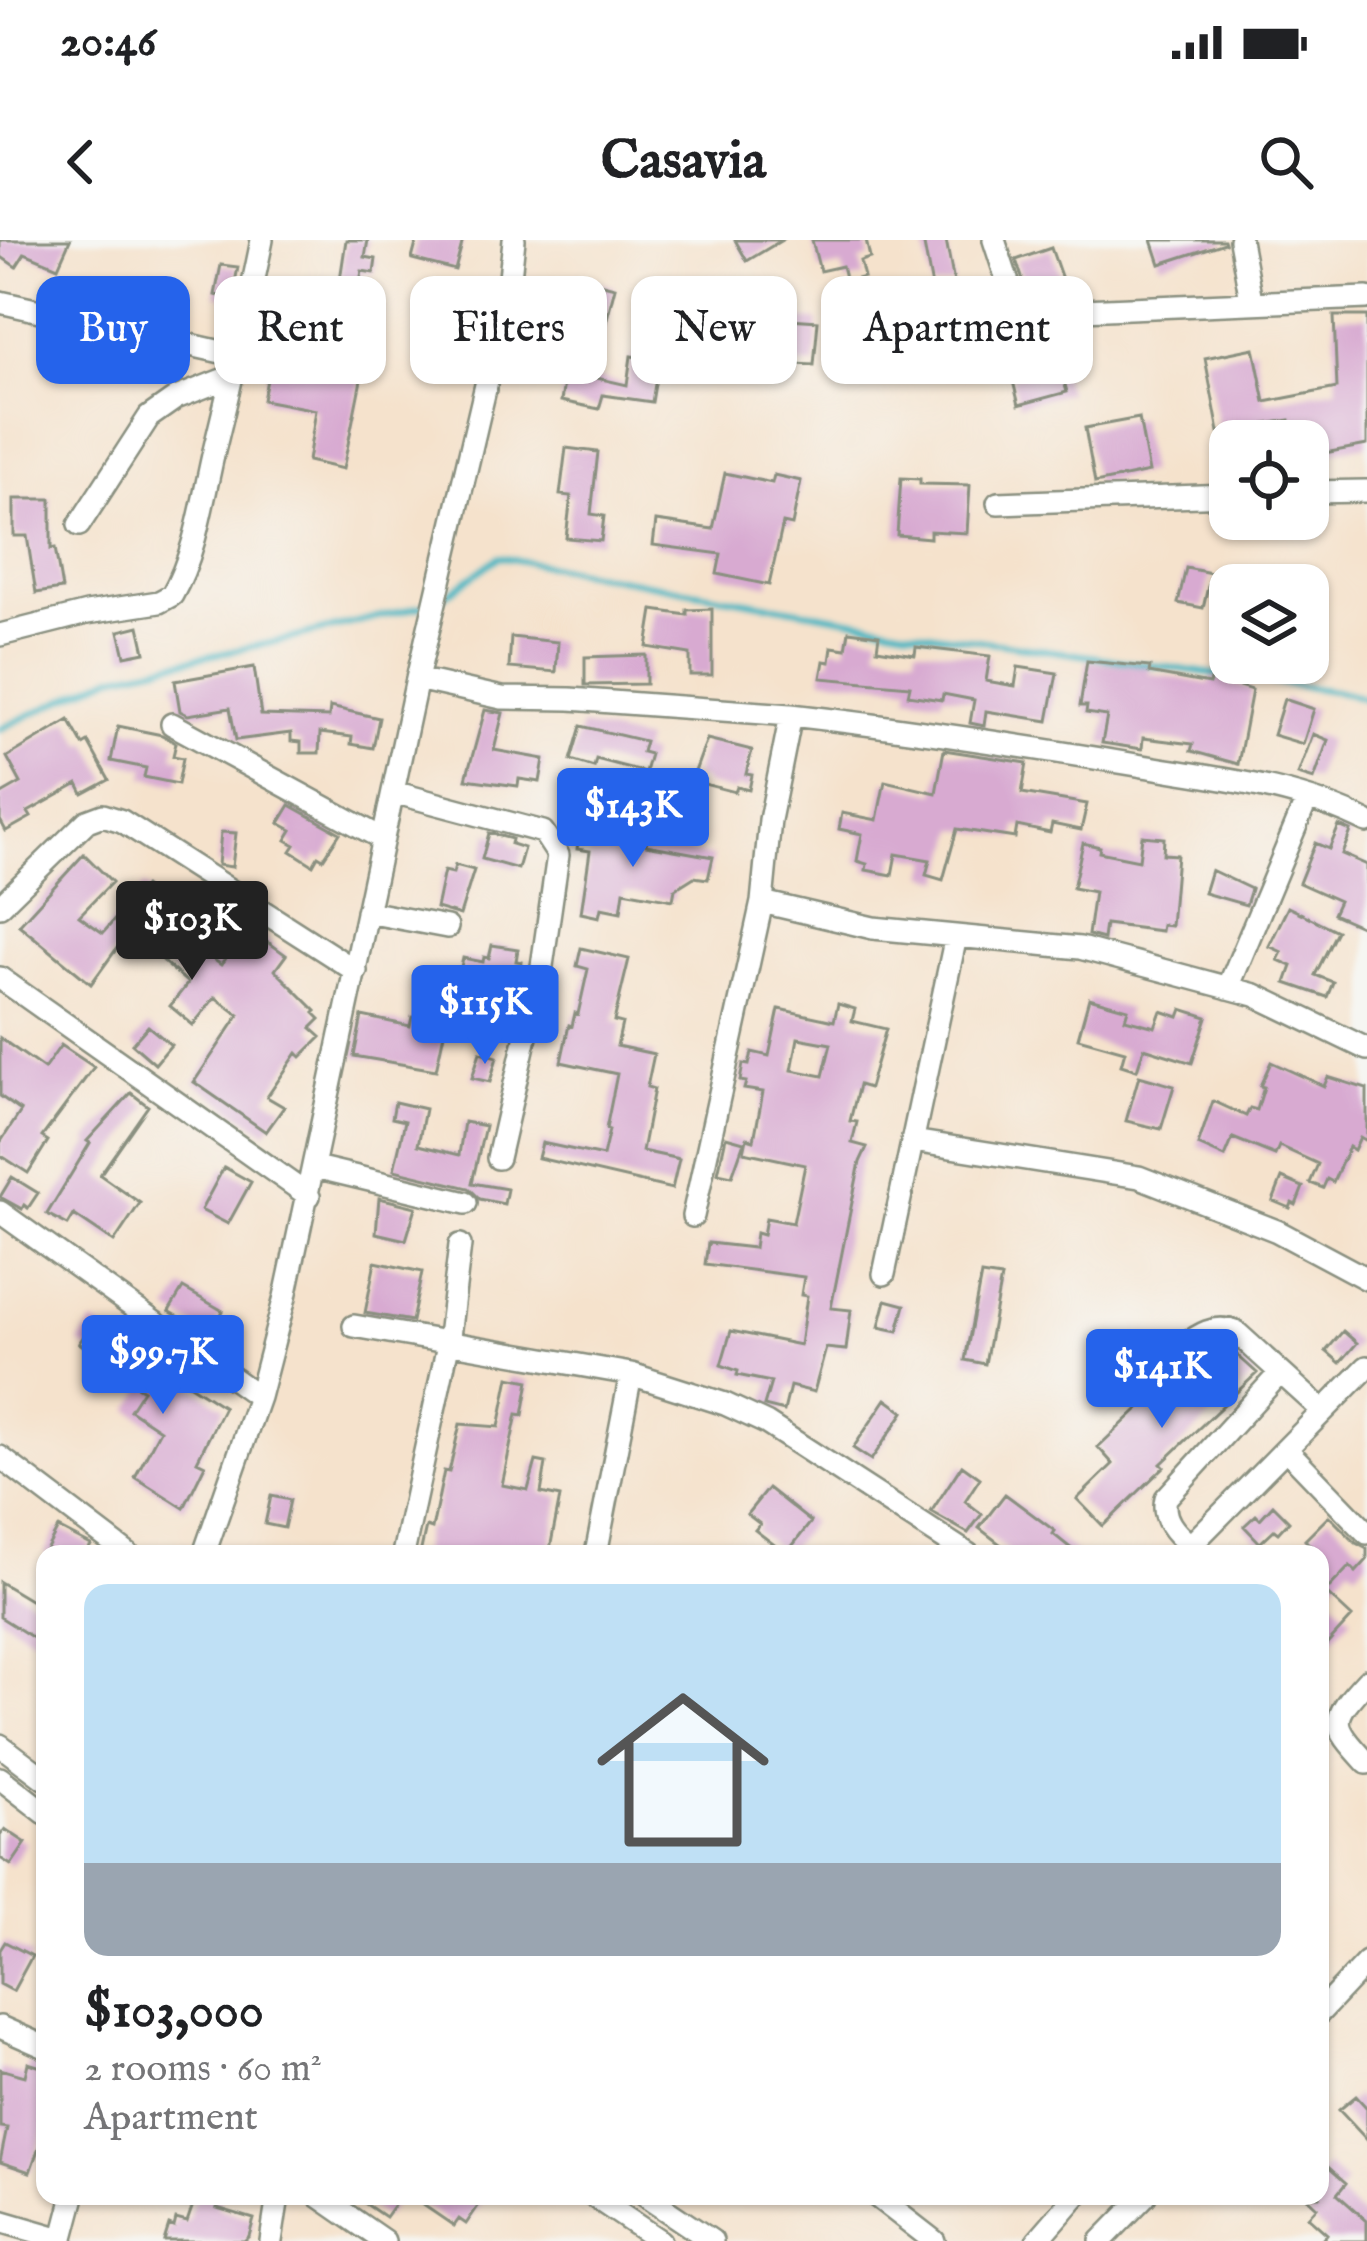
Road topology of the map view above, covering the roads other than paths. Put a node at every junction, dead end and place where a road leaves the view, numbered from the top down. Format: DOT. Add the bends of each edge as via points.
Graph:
graph roads {
  1 [pos="262,240"];
  2 [pos="514,240"];
  3 [pos="994,240"];
  4 [pos="1240,240"];
  5 [pos="254,276"];
  6 [pos="1367,298"];
  7 [pos="1251,300"];
  8 [pos="0,302"];
  9 [pos="214,360"];
  10 [pos="214,377"];
  11 [pos="231,384"];
  12 [pos="1367,491"];
  13 [pos="1329,492"];
  14 [pos="1209,496"];
  15 [pos="998,503"];
  16 [pos="79,525"];
  17 [pos="0,635"];
  18 [pos="417,679"];
  19 [pos="791,715"];
  20 [pos="172,724"];
  21 [pos="393,792"];
  22 [pos="1307,799"];
  23 [pos="1367,822"];
  24 [pos="383,839"];
  25 [pos="762,902"];
  26 [pos="0,906"];
  27 [pos="367,912"];
  28 [pos="447,927"];
  29 [pos="956,936"];
  30 [pos="356,971"];
  31 [pos="0,978"];
  32 [pos="1228,988"];
  33 [pos="1367,1049"];
  34 [pos="913,1141"];
  35 [pos="498,1157"];
  36 [pos="315,1167"];
  37 [pos="309,1196"];
  38 [pos="466,1203"];
  39 [pos="0,1212"];
  40 [pos="693,1216"];
  41 [pos="460,1245"];
  42 [pos="884,1274"];
  43 [pos="1367,1279"];
  44 [pos="354,1326"];
  45 [pos="448,1345"];
  46 [pos="1172,1354"];
  47 [pos="1367,1367"];
  48 [pos="1280,1373"];
  49 [pos="631,1374"];
  50 [pos="259,1396"];
  51 [pos="1323,1411"];
  52 [pos="1288,1451"];
  53 [pos="0,1457"];
  54 [pos="1367,1533"];
  55 [pos="116,1545"];
  56 [pos="207,1545"];
  57 [pos="405,1545"];
  58 [pos="603,1545"];
  59 [pos="946,1545"];
  60 [pos="1183,1545"];
  61 [pos="1191,1545"];
  62 [pos="1367,1680"];
  63 [pos="0,1745"];
  64 [pos="1367,1763"];
  65 [pos="36,1772"];
  66 [pos="0,1778"];
  67 [pos="36,1806"];
  68 [pos="1367,1962"];
  69 [pos="1329,2002"];
  70 [pos="0,2027"];
  71 [pos="36,2043"];
  72 [pos="72,2205"];
  73 [pos="277,2205"];
  74 [pos="332,2205"];
  75 [pos="606,2205"];
  76 [pos="658,2205"];
  77 [pos="890,2205"];
  78 [pos="1068,2205"];
  79 [pos="1135,2205"];
  80 [pos="0,2221"];
  81 [pos="62,2240"];
  82 [pos="271,2241"];
  83 [pos="384,2241"];
  84 [pos="660,2241"];
  85 [pos="712,2241"];
  86 [pos="934,2241"];
  87 [pos="1036,2241"];
  88 [pos="1101,2241"];
  1 -- 5 [label="street"];
  2 -- 18 [label="street"];
  3 -- 7 [label="street" via="1020,309"];
  4 -- 7 [label="street"];
  6 -- 7 [label="street"];
  8 -- 9 [label="street"];
  10 -- 16 [label="street" via="149,417"];
  11 -- 17 [label="street" via="172,596"];
  12 -- 13 [label="street"];
  14 -- 15 [label="street"];
  18 -- 19 [label="street" via="502,698"];
  18 -- 21 [label="street"];
  19 -- 22 [label="street" via="939,731"];
  19 -- 25 [label="street"];
  20 -- 24 [label="street"];
  21 -- 24 [label="street"];
  21 -- 35 [label="street" via="543,832 558,854 542,966"];
  22 -- 23 [label="street"];
  22 -- 32 [label="street"];
  24 -- 27 [label="street"];
  25 -- 29 [label="street" via="873,928"];
  25 -- 40 [label="street"];
  26 -- 30 [label="street" via="103,814"];
  27 -- 28 [label="street"];
  27 -- 30 [label="street"];
  29 -- 32 [label="street" via="1080,948"];
  29 -- 34 [label="street"];
  30 -- 36 [label="street"];
  31 -- 37 [label="street"];
  32 -- 33 [label="street"];
  34 -- 42 [label="street"];
  34 -- 43 [label="street" via="1139,1177 1277,1231"];
  36 -- 37 [label="street"];
  36 -- 38 [label="street"];
  37 -- 50 [label="street"];
  39 -- 50 [label="street"];
  41 -- 45 [label="street"];
  44 -- 45 [label="street"];
  45 -- 49 [label="street"];
  45 -- 57 [label="street"];
  46 -- 48 [label="street" via="1223,1327"];
  47 -- 51 [label="street"];
  48 -- 51 [label="street"];
  48 -- 60 [label="street" via="1166,1498 1166,1518"];
  49 -- 58 [label="street"];
  49 -- 59 [label="street" via="766,1423"];
  50 -- 56 [label="street"];
  51 -- 52 [label="street"];
  52 -- 54 [label="street"];
  52 -- 61 [label="street"];
  53 -- 55 [label="street"];
  62 -- 64 [label="street" via="1336,1724"];
  63 -- 65 [label="street"];
  66 -- 67 [label="street"];
  68 -- 69 [label="street"];
  70 -- 71 [label="street"];
  72 -- 81 [label="street"];
  73 -- 82 [label="street"];
  74 -- 83 [label="street"];
  75 -- 84 [label="street"];
  76 -- 85 [label="street"];
  77 -- 86 [label="street"];
  78 -- 87 [label="street"];
  79 -- 88 [label="street"];
  80 -- 81 [label="street"];
}
